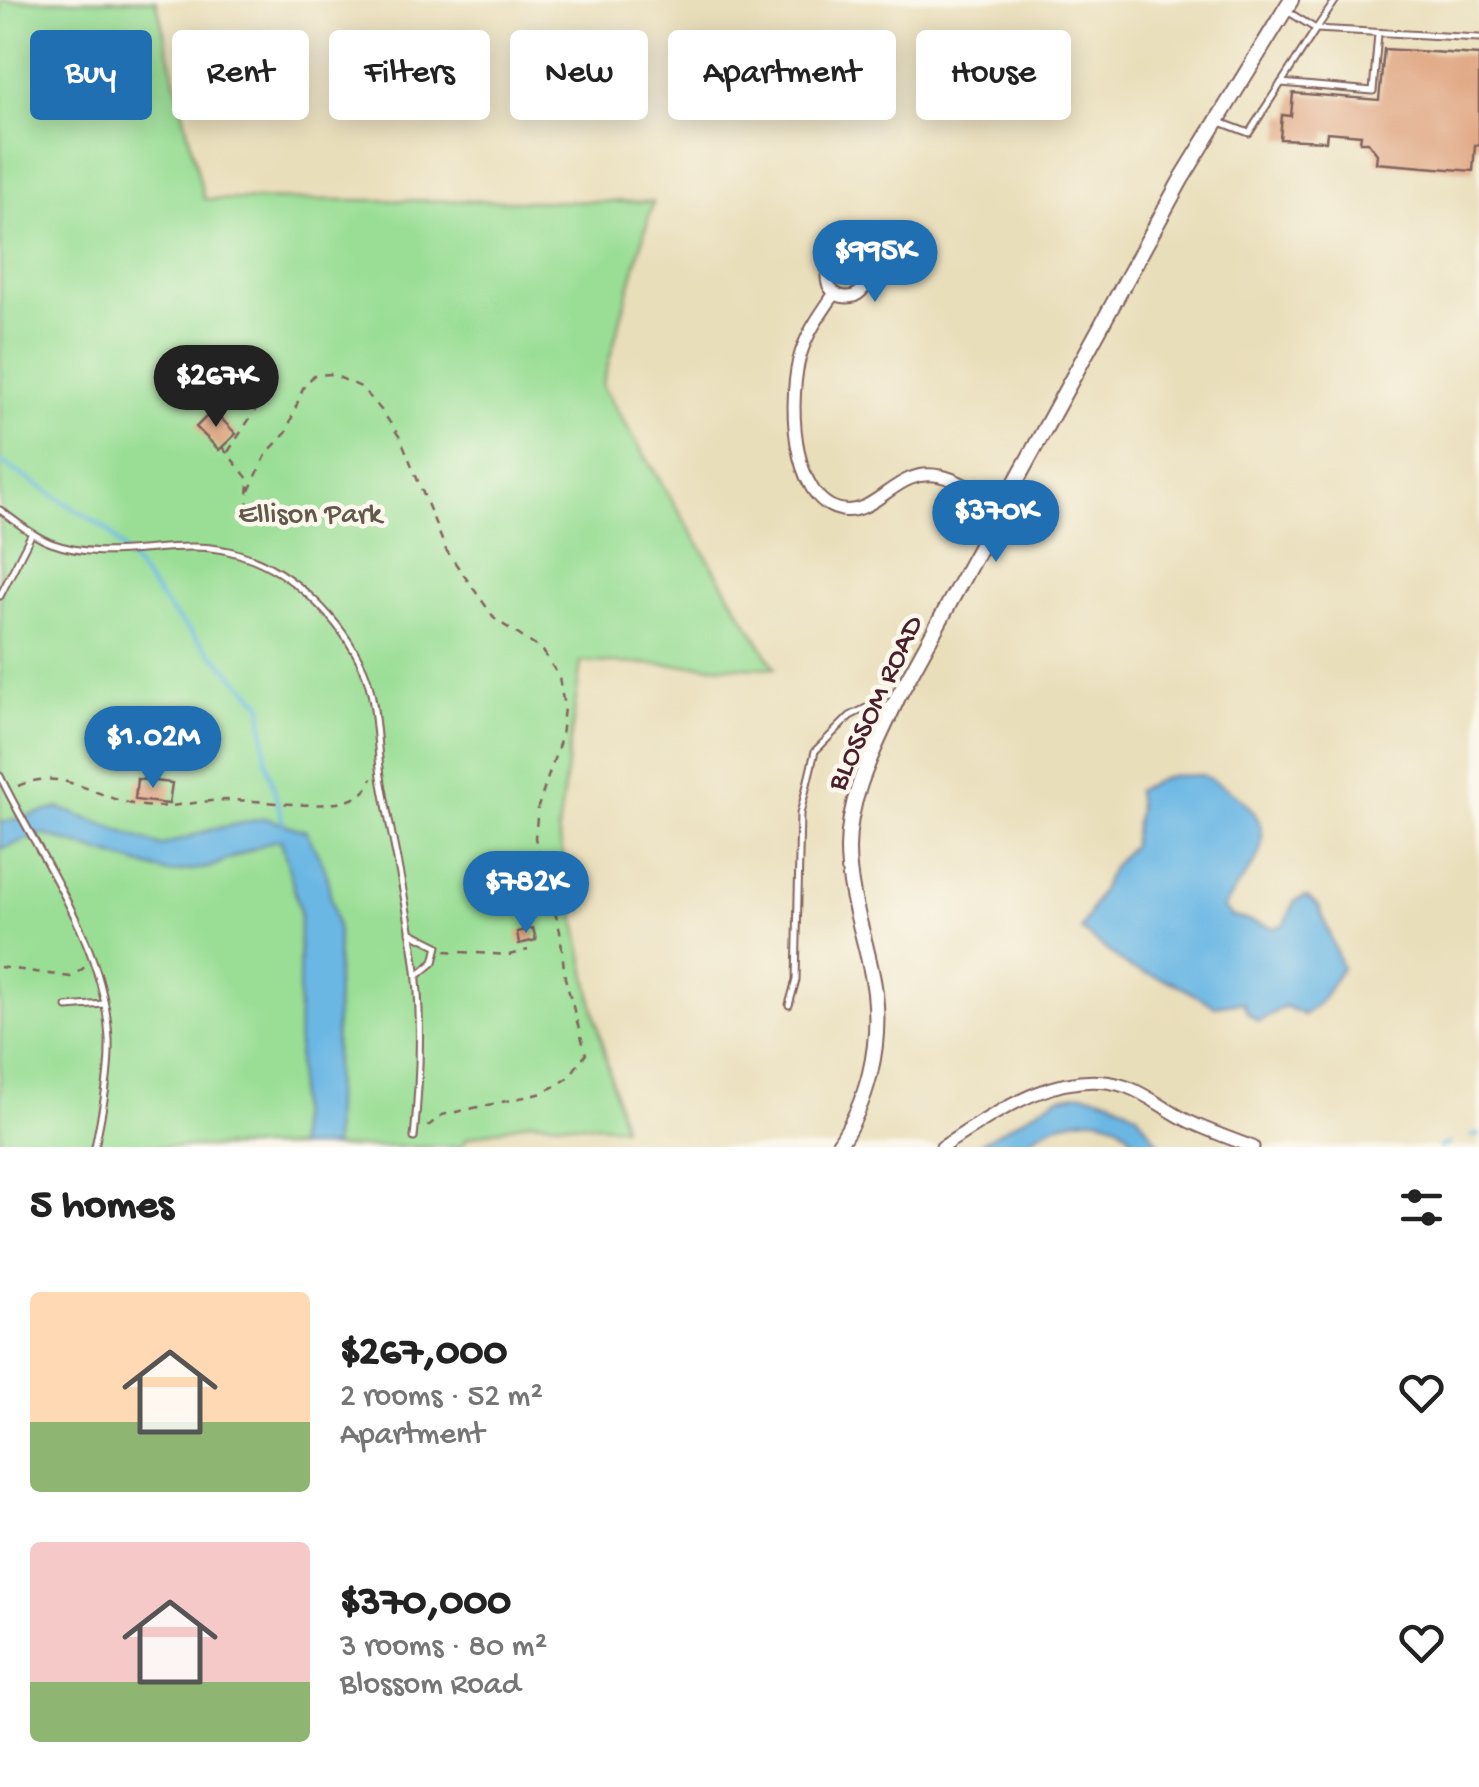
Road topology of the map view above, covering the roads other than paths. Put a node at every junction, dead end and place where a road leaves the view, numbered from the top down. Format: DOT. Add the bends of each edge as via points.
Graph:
graph roads {
  1 [pos="1336,0"];
  2 [pos="1288,5"];
  3 [pos="1316,29"];
  4 [pos="1378,34"];
  5 [pos="1479,38"];
  6 [pos="1282,82"];
  7 [pos="1217,121"];
  8 [pos="834,293"];
  9 [pos="1002,508"];
  10 [pos="0,510"];
  11 [pos="32,533"];
  12 [pos="0,596"];
  13 [pos="894,706"];
  14 [pos="0,776"];
  15 [pos="410,932"];
  16 [pos="416,976"];
  17 [pos="105,1004"];
  18 [pos="789,1005"];
  19 [pos="67,1006"];
  20 [pos="414,1138"];
  21 [pos="95,1147"];
  22 [pos="837,1147"];
  23 [pos="942,1147"];
  24 [pos="1253,1147"];
  1 -- 3 [label="lane"];
  2 -- 3 [label="lane"];
  2 -- 7 [label="street, BLOSSOM ROAD"];
  3 -- 4 [label="lane"];
  3 -- 6 [label="lane"];
  4 -- 5 [label="lane"];
  4 -- 6 [label="lane" via="1373,91"];
  6 -- 7 [label="lane" via="1249,133"];
  7 -- 9 [label="street, BLOSSOM ROAD"];
  8 -- 9 [label="street" via="808,335 795,378 794,422 812,489 822,502 848,511 862,508 906,478 926,474 952,479"];
  9 -- 13 [label="street, BLOSSOM ROAD"];
  10 -- 11 [label="lane"];
  11 -- 12 [label="lane"];
  11 -- 15 [label="lane" via="63,546 114,552 201,546 256,559 306,593 366,673"];
  13 -- 18 [label="lane" via="868,706 850,716 816,750 800,814 796,980"];
  13 -- 22 [label="street, BLOSSOM ROAD" via="850,819 850,876 876,1024 866,1087"];
  14 -- 17 [label="lane" via="93,961"];
  15 -- 16 [label="lane"];
  15 -- 16 [label="lane" via="438,950"];
  16 -- 20 [label="lane"];
  17 -- 19 [label="lane"];
  17 -- 21 [label="lane" via="108,1064"];
  23 -- 24 [label="street" via="1022,1101 1093,1080 1128,1087"];
}
